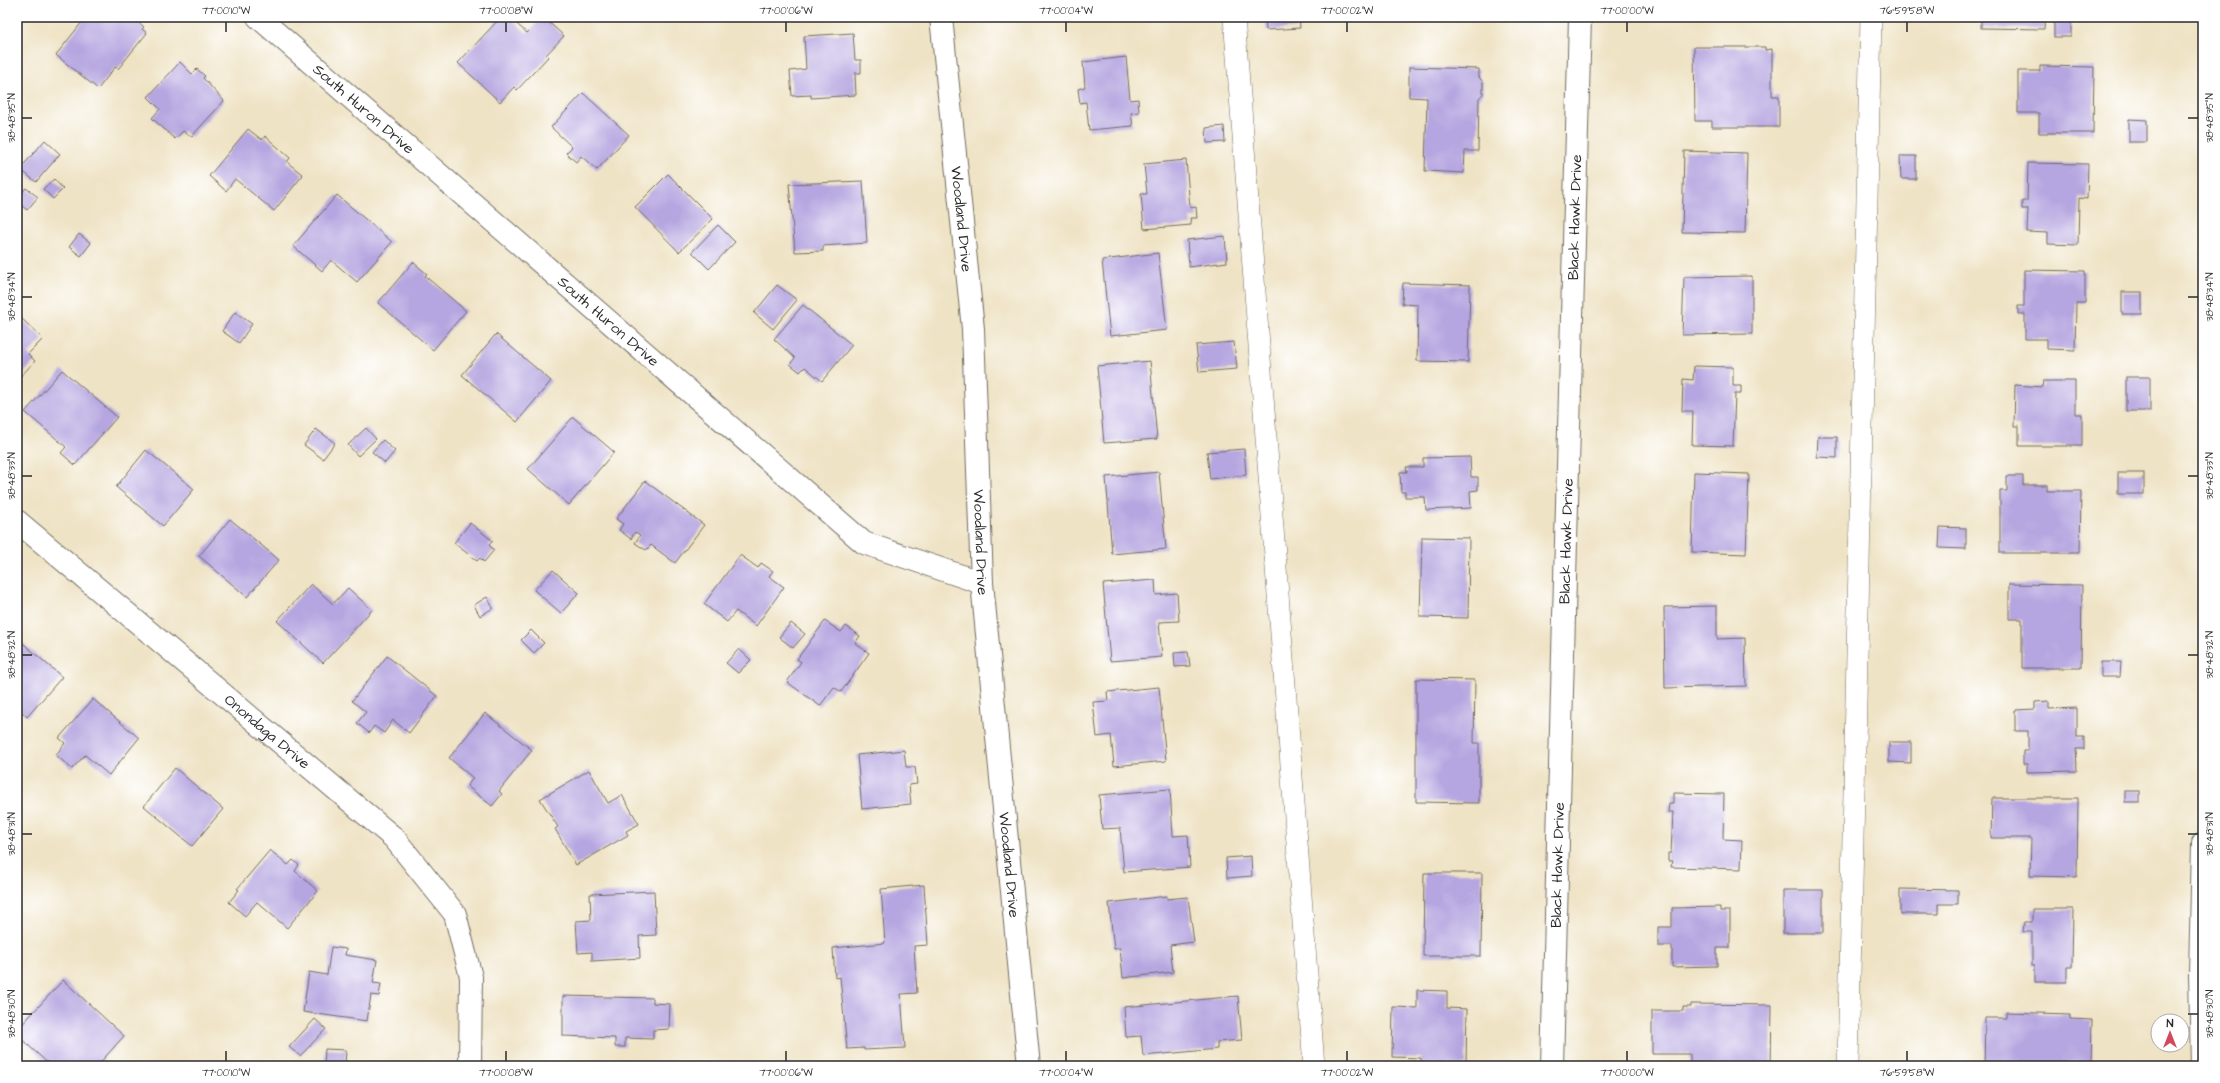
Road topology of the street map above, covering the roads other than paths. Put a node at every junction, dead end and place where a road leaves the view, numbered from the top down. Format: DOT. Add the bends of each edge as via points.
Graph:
graph roads {
  1 [pos="258,17"];
  2 [pos="941,17"];
  3 [pos="1234,17"];
  4 [pos="1580,17"];
  5 [pos="1871,17"];
  6 [pos="17,521"];
  7 [pos="982,583"];
  8 [pos="2203,844"];
  9 [pos="470,1066"];
  10 [pos="1029,1066"];
  11 [pos="1314,1066"];
  12 [pos="1552,1066"];
  13 [pos="1848,1066"];
  14 [pos="2202,1066"];
  1 -- 7 [label="street, South Huron Drive" via="864,542"];
  2 -- 7 [label="street, Woodland Drive" via="973,328"];
  3 -- 11 [label="lane"];
  4 -- 12 [label="street, Black Hawk Drive"];
  5 -- 13 [label="lane"];
  6 -- 9 [label="street, Onondaga Drive" via="394,838 455,914 471,977"];
  7 -- 10 [label="street, Woodland Drive"];
  8 -- 14 [label="street" via="2200,974"];
}
